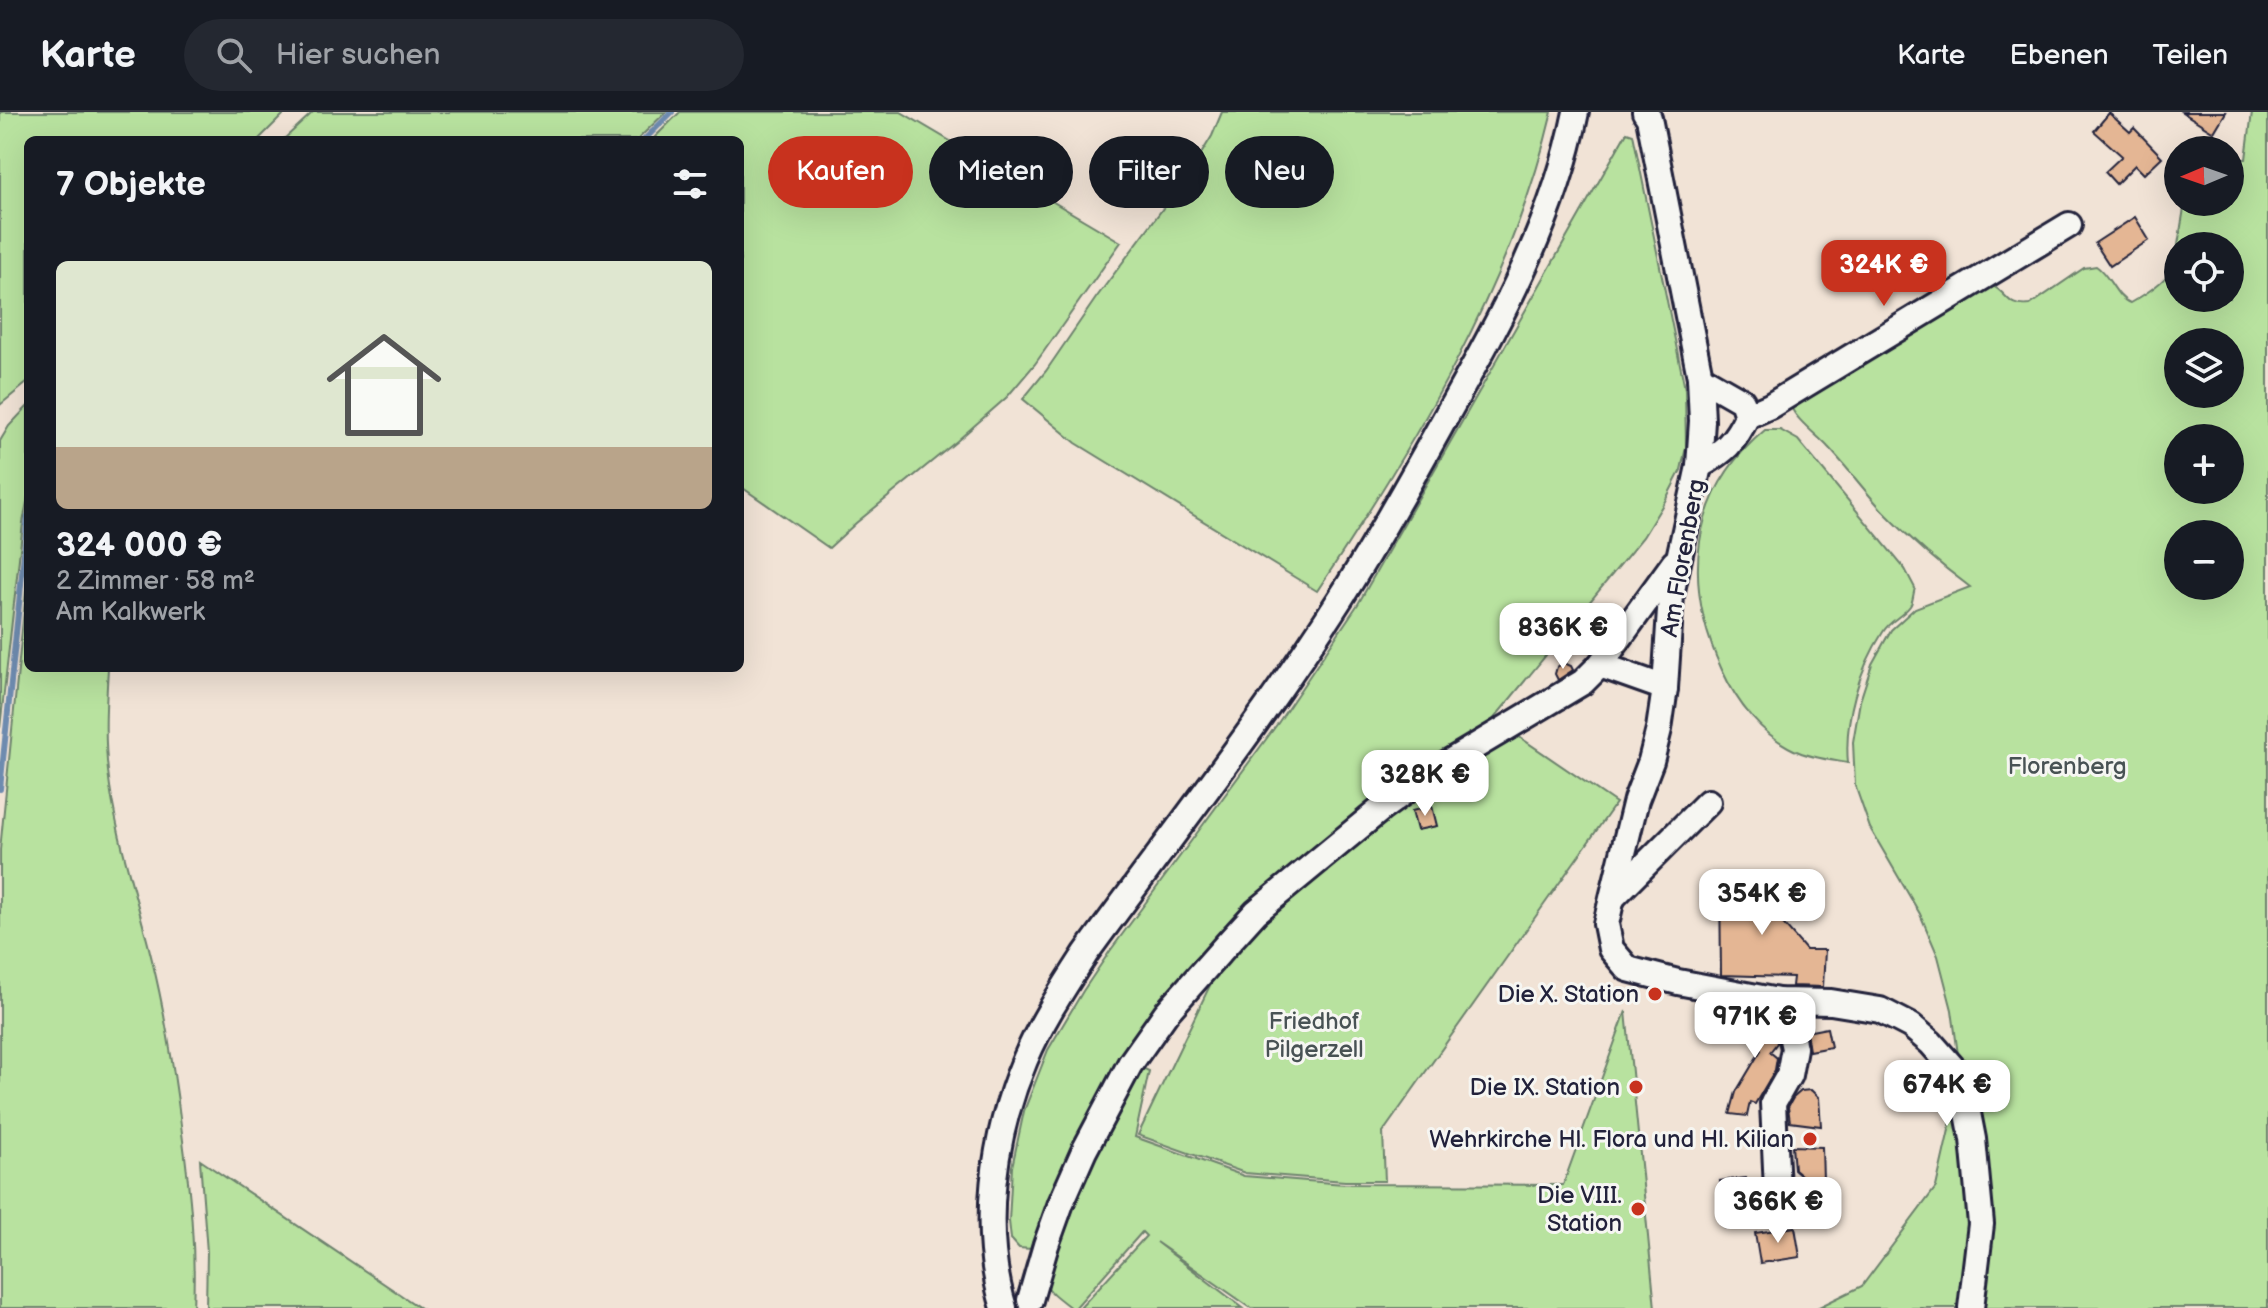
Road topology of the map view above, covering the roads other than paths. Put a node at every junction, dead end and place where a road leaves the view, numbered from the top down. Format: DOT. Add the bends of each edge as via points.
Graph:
graph roads {
  1 [pos="1576,112"];
  2 [pos="1645,112"];
  3 [pos="2069,225"];
  4 [pos="1700,377"];
  5 [pos="1747,416"];
  6 [pos="1699,466"];
  7 [pos="1678,558"];
  8 [pos="1600,665"];
  9 [pos="1665,688"];
  10 [pos="1708,802"];
  11 [pos="1612,898"];
  12 [pos="1778,1001"];
  13 [pos="1777,1190"];
  14 [pos="1038,1304"];
  15 [pos="1003,1305"];
  16 [pos="1971,1308"];
  1 -- 15 [label="street" via="1530,258 1371,549 1290,673 1086,953 1026,1057 1005,1115 993,1192 993,1251"];
  2 -- 4 [label="street, Am Florenberg"];
  3 -- 5 [label="street"];
  4 -- 5 [label="street" via="1742,401"];
  4 -- 6 [label="street, Am Florenberg"];
  5 -- 6 [label="street" via="1737,438"];
  6 -- 7 [label="street, Am Florenberg"];
  7 -- 8 [label="street"];
  7 -- 9 [label="street, Am Florenberg"];
  8 -- 9 [label="street"];
  8 -- 14 [label="street" via="1583,682 1429,774 1381,809 1256,912 1166,1013 1118,1085 1061,1203 1046,1245"];
  9 -- 11 [label="street, Am Florenberg" via="1654,750"];
  10 -- 11 [label="street"];
  11 -- 12 [label="street, Am Florenberg" via="1606,924 1611,949 1628,969"];
  12 -- 13 [label="street" via="1794,1048 1789,1075 1773,1103"];
  12 -- 16 [label="street, Am Florenberg" via="1880,1010 1911,1026 1961,1077 1981,1224"];
  14 -- 15 [label="street" via="1017,1296"];
}
